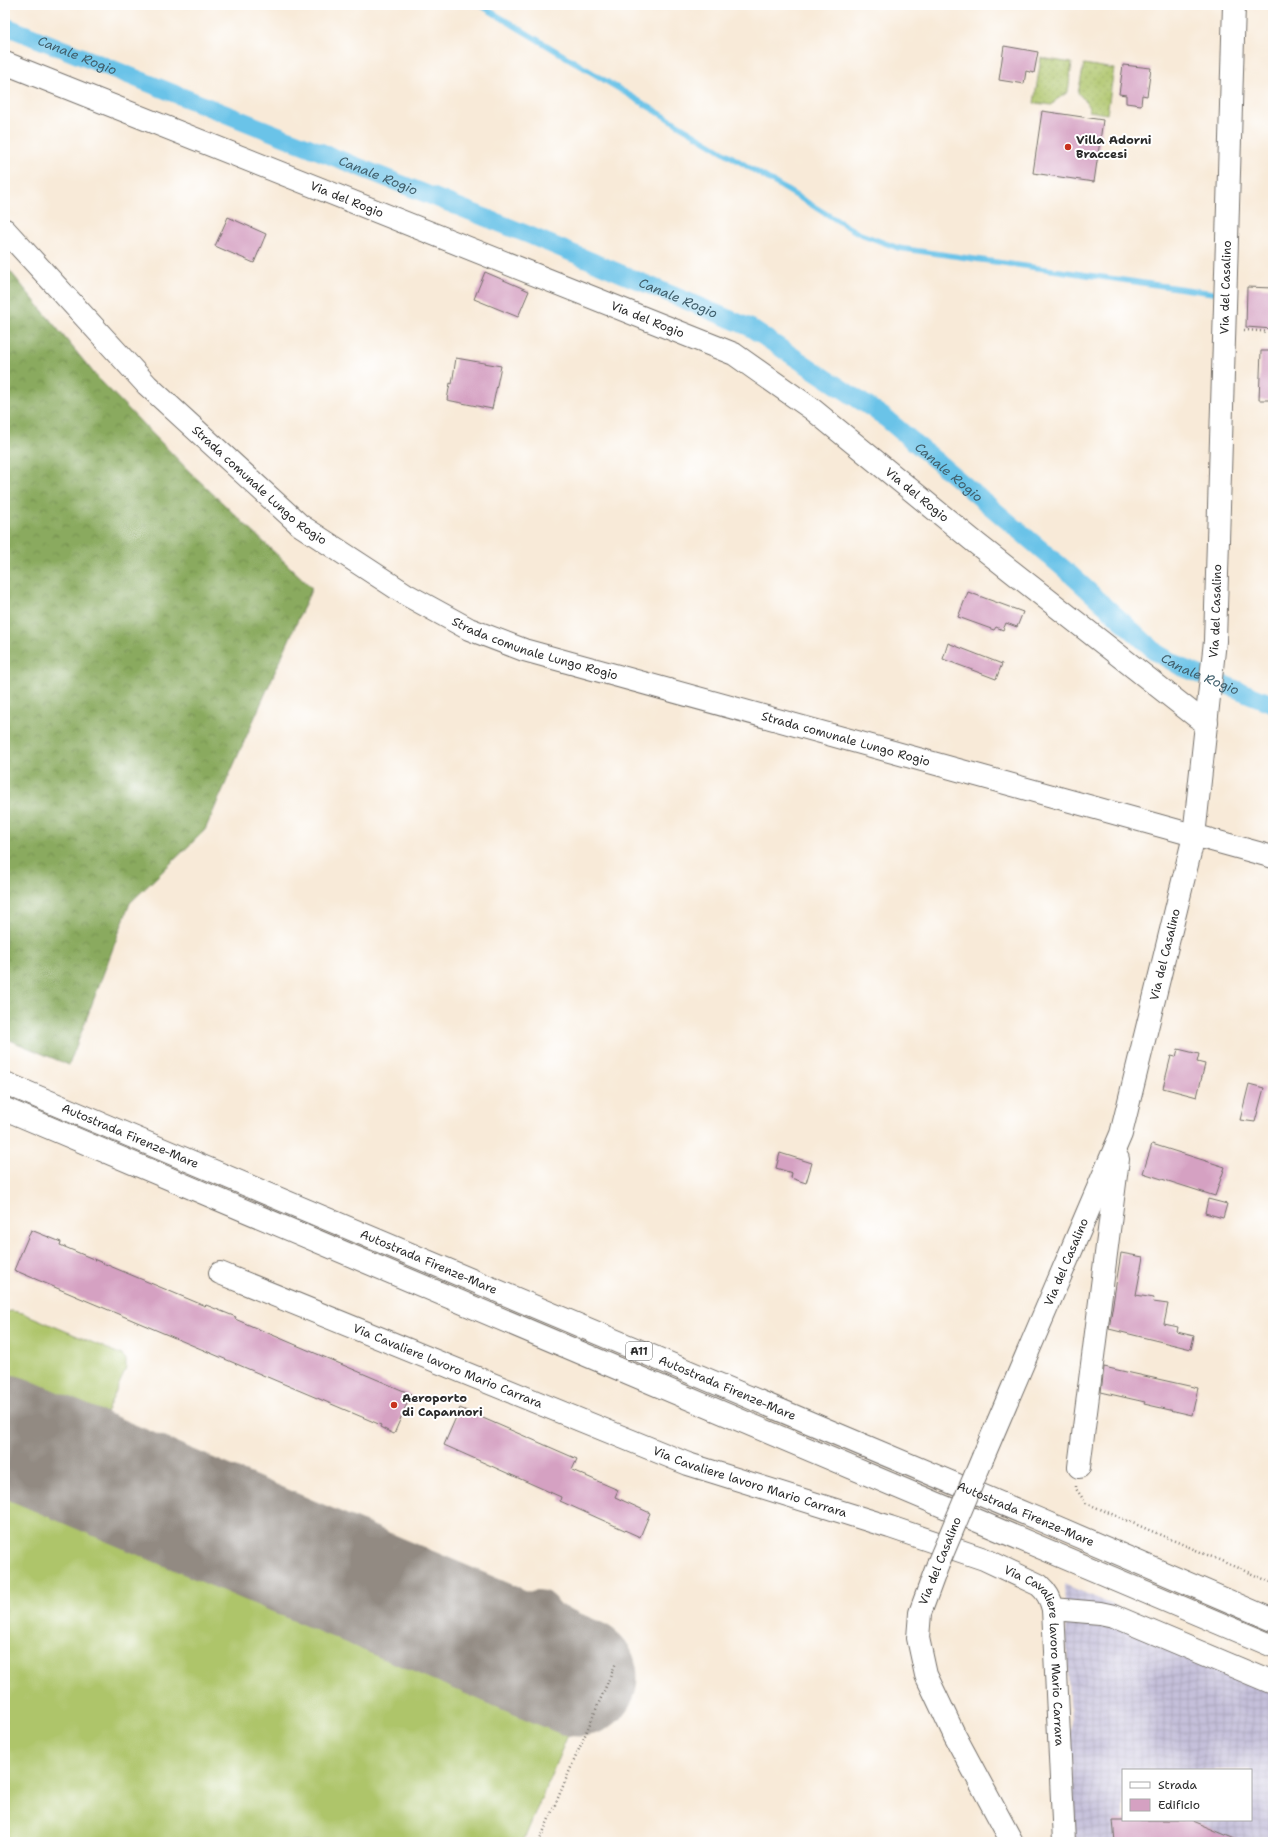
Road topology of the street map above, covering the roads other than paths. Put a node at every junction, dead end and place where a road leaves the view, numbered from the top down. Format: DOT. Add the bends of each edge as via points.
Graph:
graph roads {
  1 [pos="1234,5"];
  2 [pos="5,62"];
  3 [pos="5,230"];
  4 [pos="1207,723"];
  5 [pos="1194,836"];
  6 [pos="1273,857"];
  7 [pos="5,1083"];
  8 [pos="5,1109"];
  9 [pos="1121,1134"];
  10 [pos="220,1273"];
  11 [pos="1079,1467"];
  12 [pos="1053,1609"];
  13 [pos="1273,1620"];
  14 [pos="1273,1646"];
  15 [pos="1273,1683"];
  16 [pos="1012,1842"];
  17 [pos="1064,1842"];
  1 -- 4 [label="main road, Via del Casalino" via="1215,641"];
  2 -- 4 [label="main road, Via del Rogio" via="734,354 812,409 977,544"];
  3 -- 5 [label="main road, Strada comunale Lungo Rogio" via="147,385 300,525 407,595 469,629 531,652"];
  4 -- 5 [label="main road, Via del Casalino"];
  5 -- 6 [label="main road, Strada comunale Lungo Rogio"];
  5 -- 9 [label="main road, Via del Casalino"];
  7 -- 13 [label="main road, Autostrada Firenze-Mare / A11"];
  8 -- 14 [label="main road, Autostrada Firenze-Mare / A11"];
  9 -- 11 [label="main road"];
  9 -- 16 [label="main road, Via del Casalino, bridge" via="938,1564 920,1613 918,1638 926,1675 955,1736"];
  10 -- 12 [label="main road, Via Cavaliere lavoro Mario Carrara" via="700,1469 890,1527 984,1559 1039,1585 1048,1595"];
  12 -- 15 [label="main road" via="1114,1616"];
  12 -- 17 [label="main road, Via Cavaliere lavoro Mario Carrara"];
}
